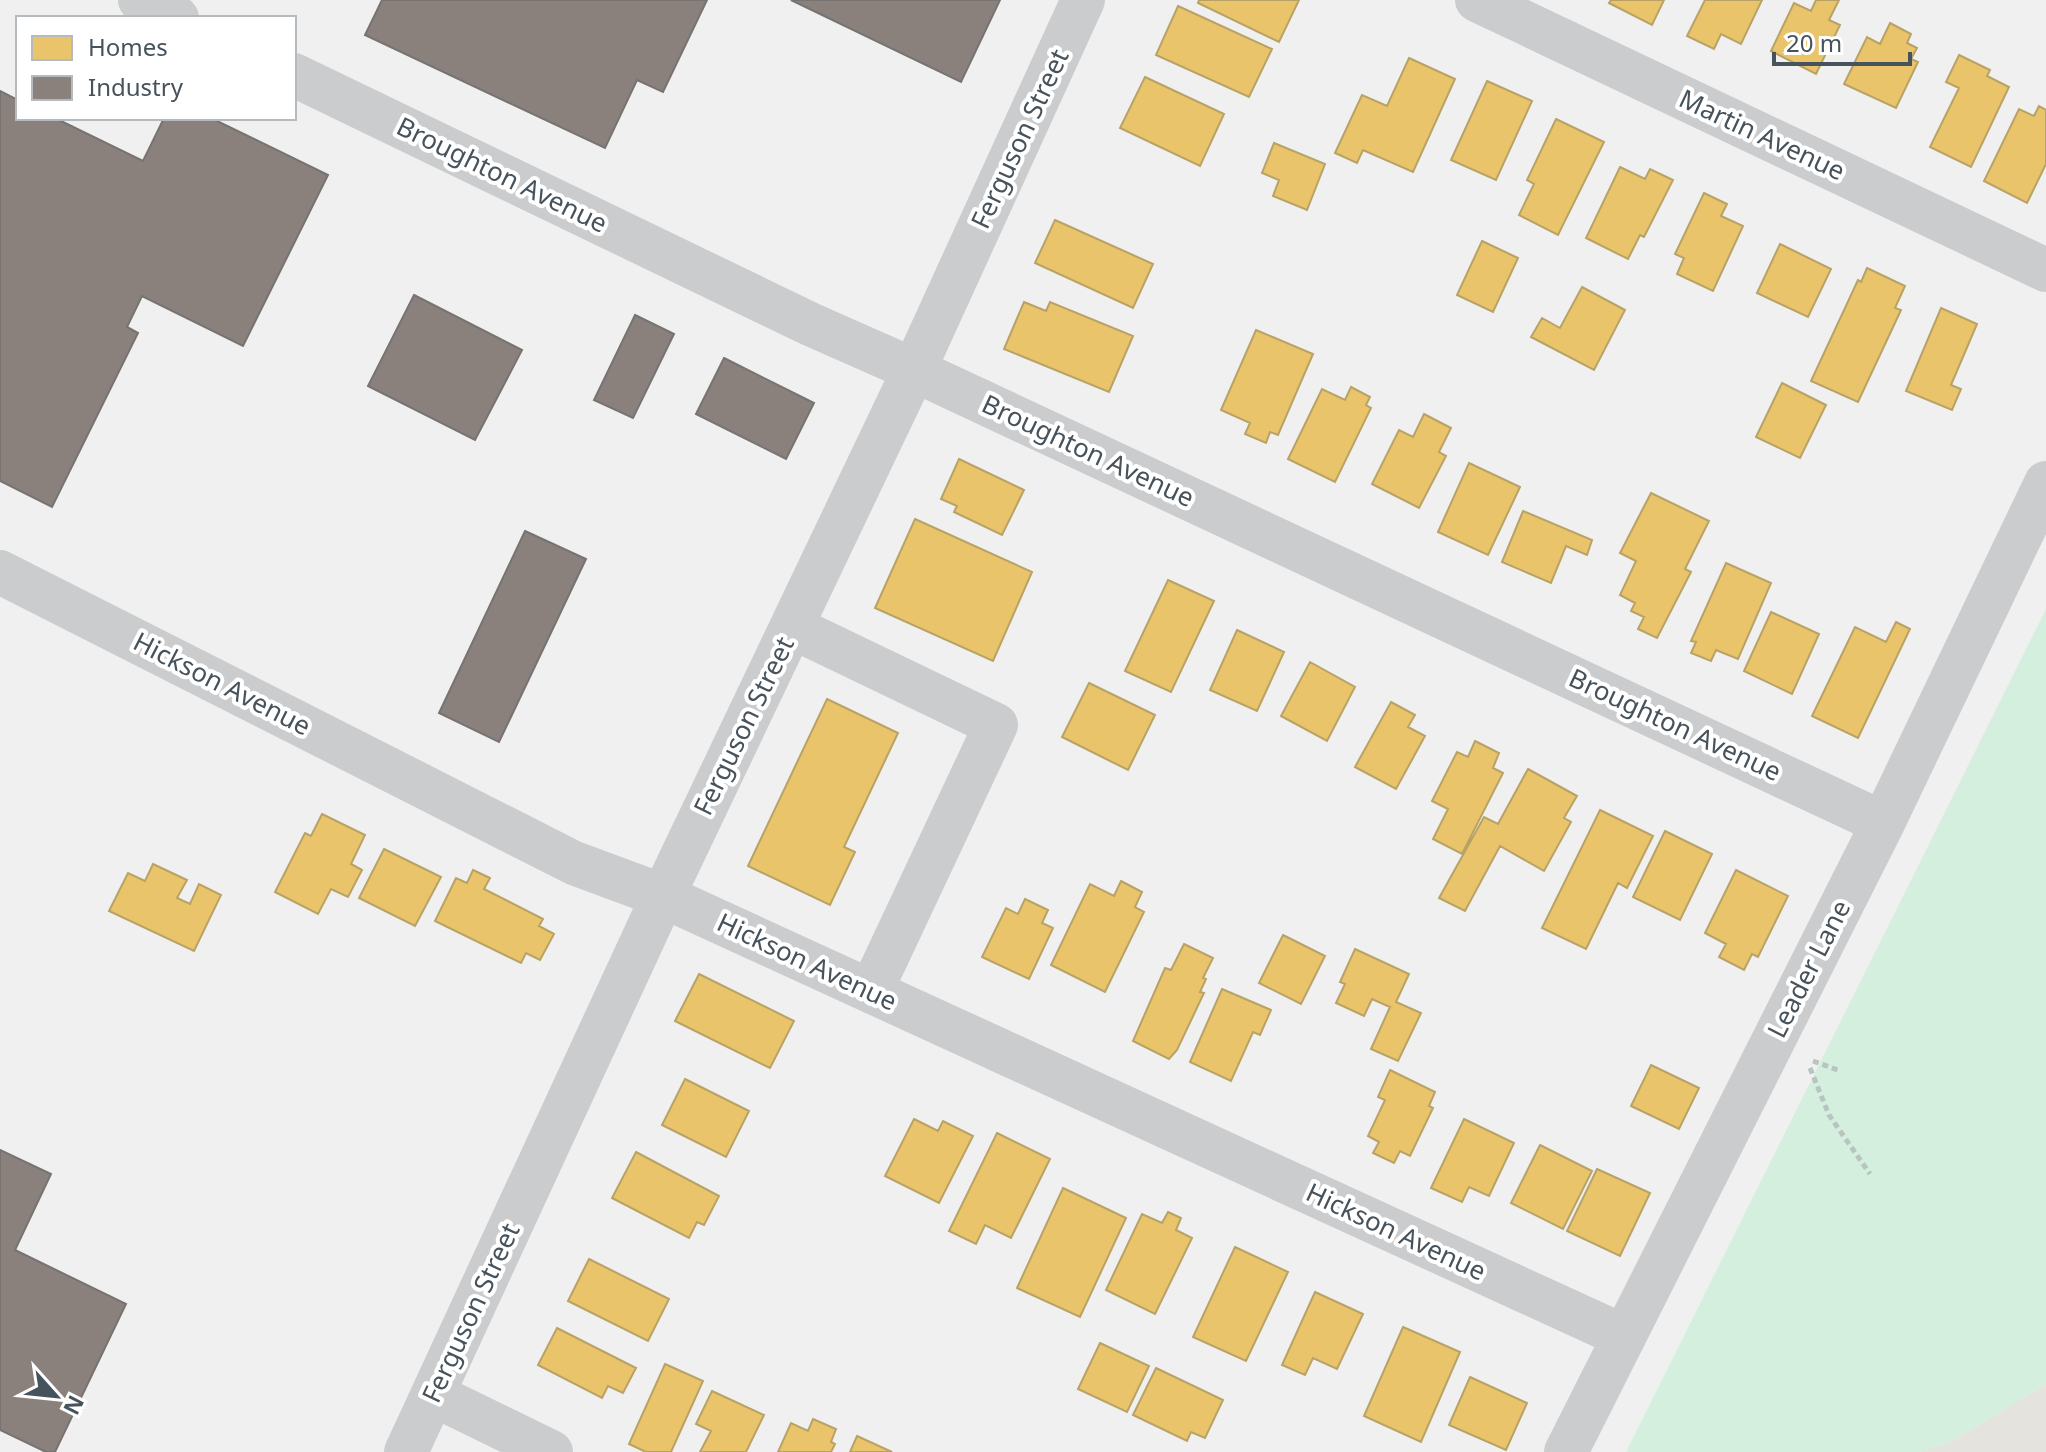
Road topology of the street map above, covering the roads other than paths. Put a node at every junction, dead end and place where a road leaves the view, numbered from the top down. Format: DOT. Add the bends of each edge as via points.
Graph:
graph roads {
  1 [pos="140,0"];
  2 [pos="1083,0"];
  3 [pos="1477,0"];
  4 [pos="173,16"];
  5 [pos="296,76"];
  6 [pos="2046,270"];
  7 [pos="914,370"];
  8 [pos="2046,483"];
  9 [pos="0,572"];
  10 [pos="792,627"];
  11 [pos="1883,823"];
  12 [pos="663,896"];
  13 [pos="871,991"];
  14 [pos="1623,1336"];
  15 [pos="434,1395"];
  16 [pos="406,1452"];
  17 [pos="551,1452"];
  18 [pos="1566,1452"];
  1 -- 4 [label="street"];
  2 -- 7 [label="street, Ferguson Street"];
  3 -- 6 [label="street, Martin Avenue"];
  5 -- 7 [label="street, Broughton Avenue"];
  7 -- 10 [label="street, Ferguson Street"];
  7 -- 11 [label="street, Broughton Avenue"];
  8 -- 11 [label="street, Leader Lane"];
  9 -- 12 [label="street, Hickson Avenue" via="574,863"];
  10 -- 12 [label="street, Ferguson Street"];
  10 -- 13 [label="street" via="996,725"];
  11 -- 14 [label="street, Leader Lane"];
  12 -- 13 [label="street, Hickson Avenue"];
  12 -- 15 [label="street, Ferguson Street"];
  13 -- 14 [label="street, Hickson Avenue"];
  14 -- 18 [label="street, Leader Lane"];
  15 -- 16 [label="street, Ferguson Street"];
  15 -- 17 [label="street"];
}
